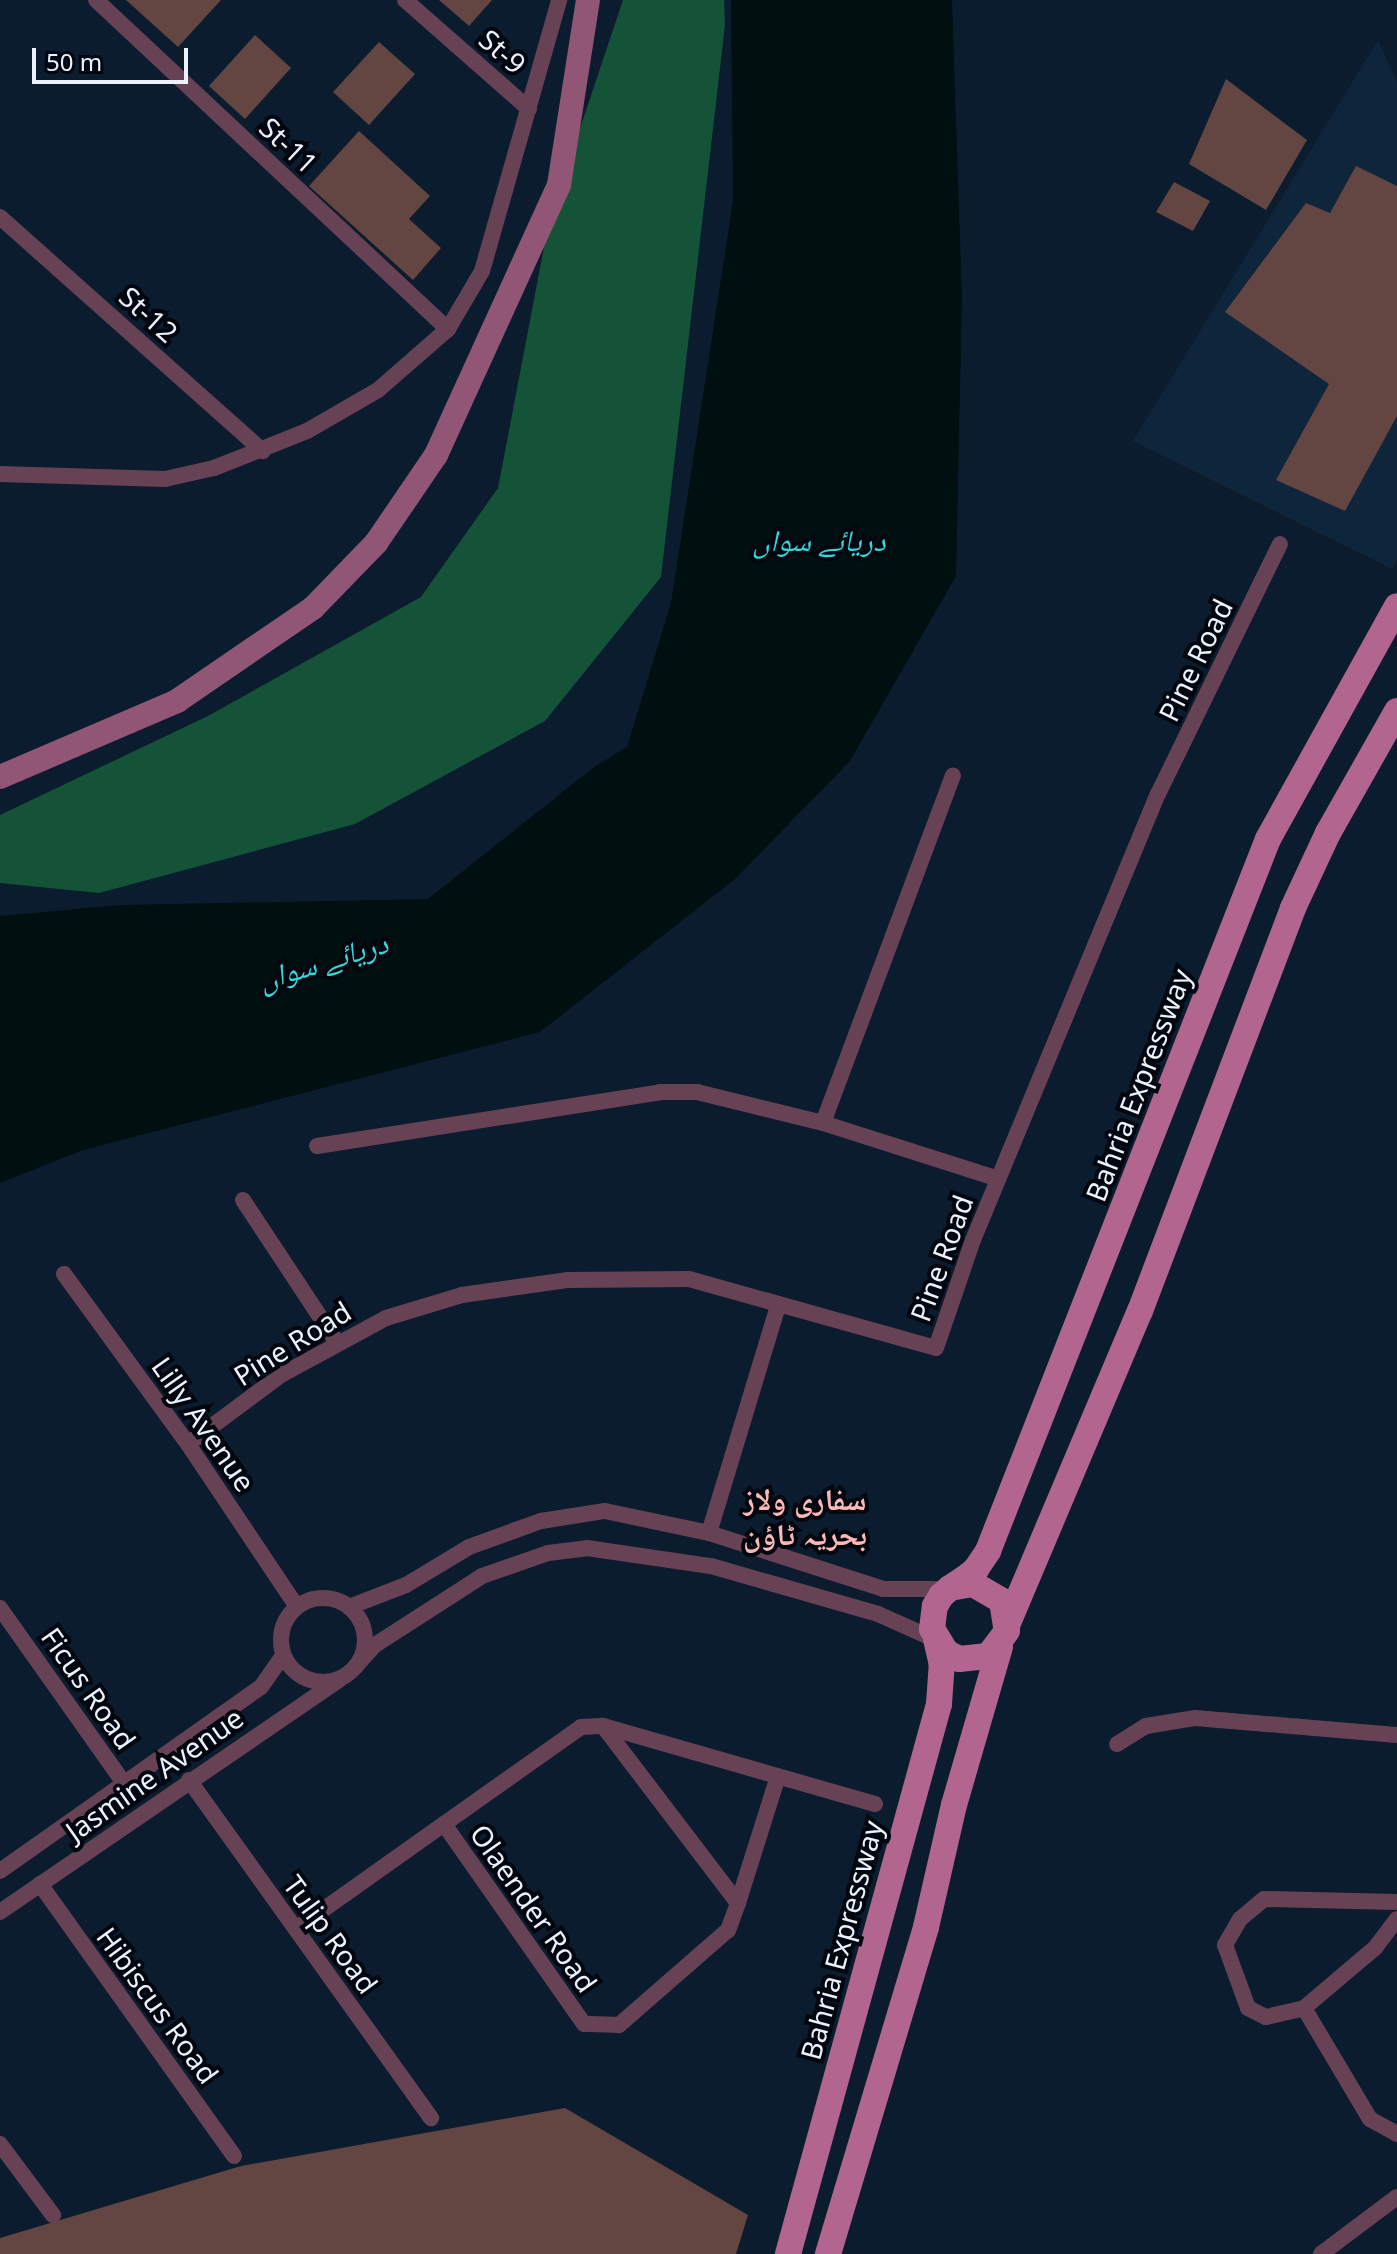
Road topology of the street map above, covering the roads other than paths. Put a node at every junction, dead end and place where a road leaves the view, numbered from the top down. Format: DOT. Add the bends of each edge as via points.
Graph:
graph roads {
  1 [pos="96,0"];
  2 [pos="405,0"];
  3 [pos="559,0"];
  4 [pos="588,0"];
  5 [pos="529,109"];
  6 [pos="0,217"];
  7 [pos="448,329"];
  8 [pos="263,451"];
  9 [pos="0,474"];
  10 [pos="1280,544"];
  11 [pos="1397,606"];
  12 [pos="1397,711"];
  13 [pos="953,776"];
  14 [pos="0,777"];
  15 [pos="823,1123"];
  16 [pos="317,1146"];
  17 [pos="998,1179"];
  18 [pos="243,1200"];
  19 [pos="64,1274"];
  20 [pos="778,1306"];
  21 [pos="336,1341"];
  22 [pos="188,1444"];
  23 [pos="709,1533"];
  24 [pos="950,1588"];
  25 [pos="297,1607"];
  26 [pos="349,1607"];
  27 [pos="0,1608"];
  28 [pos="5,1627"];
  29 [pos="1004,1635"];
  30 [pos="936,1640"];
  31 [pos="283,1656"];
  32 [pos="356,1666"];
  33 [pos="339,1680"];
  34 [pos="603,1726"];
  35 [pos="1397,1735"];
  36 [pos="1117,1744"];
  37 [pos="778,1776"];
  38 [pos="189,1780"];
  39 [pos="124,1783"];
  40 [pos="875,1804"];
  41 [pos="444,1824"];
  42 [pos="0,1871"];
  43 [pos="40,1884"];
  44 [pos="1397,1902"];
  45 [pos="738,1903"];
  46 [pos="0,1912"];
  47 [pos="1397,1919"];
  48 [pos="296,1929"];
  49 [pos="1304,2008"];
  50 [pos="431,2118"];
  51 [pos="1397,2134"];
  52 [pos="0,2144"];
  53 [pos="234,2156"];
  54 [pos="1397,2197"];
  55 [pos="53,2215"];
  56 [pos="788,2254"];
  57 [pos="828,2254"];
  58 [pos="1321,2254"];
  1 -- 7 [label="street, St-11"];
  2 -- 5 [label="street, St-9"];
  3 -- 5 [label="street"];
  4 -- 14 [label="main road" via="559,185 436,455 376,543 313,608 177,701"];
  5 -- 7 [label="street" via="482,271"];
  6 -- 8 [label="street, St-12"];
  7 -- 8 [label="street" via="378,390"];
  8 -- 9 [label="street" via="165,479"];
  10 -- 17 [label="street, Pine Road" via="1158,794"];
  11 -- 24 [label="main road, Bahria Expressway" via="1268,839 988,1551 976,1569"];
  12 -- 29 [label="main road" via="1328,833 1293,908 1140,1311"];
  13 -- 15 [label="street"];
  15 -- 16 [label="street" via="697,1092 660,1092"];
  15 -- 17 [label="street"];
  17 -- 20 [label="street, Pine Road" via="936,1348"];
  18 -- 21 [label="street"];
  19 -- 22 [label="street, Lilly Avenue"];
  20 -- 21 [label="street, Pine Road" via="689,1279 567,1280 462,1295 386,1318"];
  20 -- 23 [label="street"];
  21 -- 22 [label="street, Pine Road"];
  22 -- 25 [label="street, Lilly Avenue"];
  23 -- 24 [label="street" via="883,1589"];
  23 -- 26 [label="street" via="605,1511 541,1521 469,1547 406,1585"];
  24 -- 29 [label="main road" via="984,1586 1002,1601"];
  24 -- 30 [label="main road" via="932,1618"];
  25 -- 26 [label="street" via="328,1598"];
  25 -- 31 [label="street" via="281,1634"];
  26 -- 32 [label="street" via="362,1624 365,1646"];
  27 -- 28 [label="street, Ficus Road"];
  28 -- 39 [label="street, Ficus Road"];
  29 -- 30 [label="main road" via="988,1656 959,1659"];
  29 -- 57 [label="main road" via="954,1805 926,1927"];
  30 -- 32 [label="street" via="895,1619 711,1566 587,1548 548,1553 482,1576 375,1645"];
  30 -- 56 [label="main road, Bahria Expressway" via="942,1665 939,1704"];
  31 -- 33 [label="street" via="296,1674 317,1682"];
  31 -- 39 [label="street, Jasmine Avenue" via="261,1687"];
  32 -- 33 [label="street"];
  33 -- 38 [label="street, Jasmine Avenue"];
  34 -- 37 [label="street"];
  34 -- 41 [label="street, Olaender Road" via="581,1727"];
  34 -- 45 [label="street"];
  35 -- 36 [label="street" via="1195,1718 1146,1726"];
  37 -- 40 [label="street"];
  37 -- 45 [label="street"];
  38 -- 43 [label="street, Jasmine Avenue"];
  38 -- 48 [label="street, Tulip Road"];
  39 -- 42 [label="street, Jasmine Avenue"];
  41 -- 45 [label="street, Olaender Road" via="584,2024 619,2025 728,1930"];
  41 -- 48 [label="street"];
  43 -- 46 [label="street, Jasmine Avenue"];
  43 -- 53 [label="street, Hibiscus Road"];
  44 -- 49 [label="street" via="1286,1896 1264,1899 1240,1919 1225,1945 1248,2008 1266,2017"];
  47 -- 49 [label="street" via="1375,1948"];
  48 -- 50 [label="street, Tulip Road"];
  49 -- 51 [label="street" via="1370,2119"];
  52 -- 55 [label="street"];
  54 -- 58 [label="street"];
}
